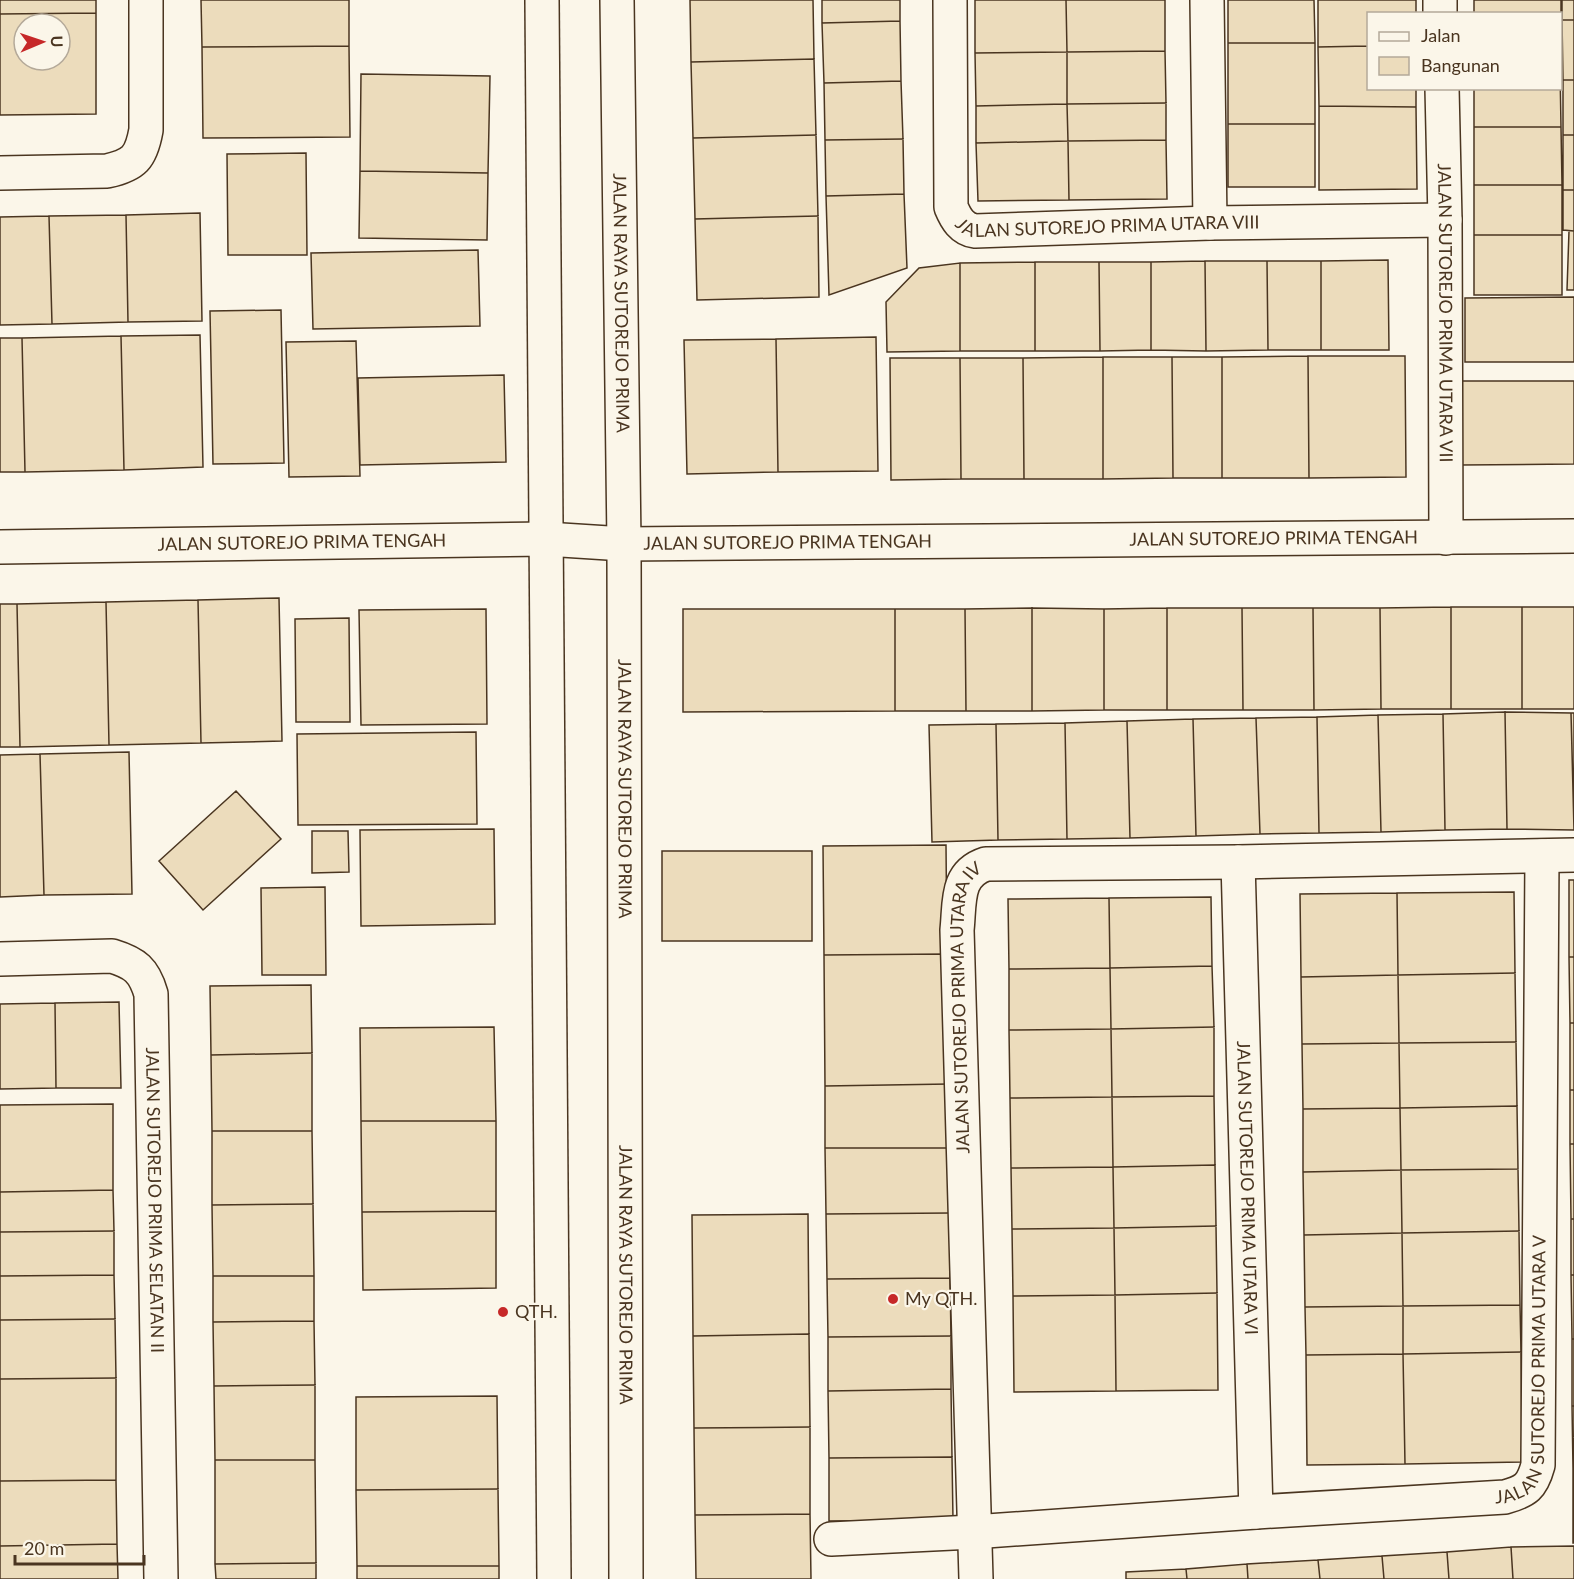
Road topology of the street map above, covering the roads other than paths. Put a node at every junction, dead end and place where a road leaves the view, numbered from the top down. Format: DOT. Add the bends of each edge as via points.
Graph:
graph roads {
  1 [pos="146,0"];
  2 [pos="542,0"];
  3 [pos="617,0"];
  4 [pos="950,0"];
  5 [pos="1207,0"];
  6 [pos="1442,90"];
  7 [pos="0,173"];
  8 [pos="1445,220"];
  9 [pos="1210,223"];
  10 [pos="1574,536"];
  11 [pos="1446,538"];
  12 [pos="546,539"];
  13 [pos="624,544"];
  14 [pos="0,547"];
  15 [pos="1558,855"];
  16 [pos="1238,862"];
  17 [pos="0,959"];
  18 [pos="1256,1512"];
  19 [pos="974,1532"];
  20 [pos="831,1539"];
  21 [pos="161,1579"];
  22 [pos="554,1579"];
  23 [pos="626,1579"];
  24 [pos="976,1579"];
  1 -- 7 [label="street" via="146,130 134,160 107,171"];
  2 -- 12 [label="street"];
  3 -- 13 [label="street, JALAN RAYA SUTOREJO PRIMA"];
  4 -- 9 [label="street, JALAN SUTOREJO PRIMA UTARA VIII" via="951,207 959,223 975,231"];
  5 -- 9 [label="street"];
  6 -- 8 [label="street, JALAN SUTOREJO PRIMA UTARA VII"];
  8 -- 9 [label="street, JALAN SUTOREJO PRIMA UTARA VIII"];
  8 -- 11 [label="street, JALAN SUTOREJO PRIMA UTARA VII"];
  10 -- 11 [label="street, JALAN SUTOREJO PRIMA TENGAH"];
  11 -- 13 [label="street, JALAN SUTOREJO PRIMA TENGAH"];
  12 -- 13 [label="street, JALAN SUTOREJO PRIMA TENGAH"];
  12 -- 14 [label="street, JALAN SUTOREJO PRIMA TENGAH"];
  12 -- 22 [label="street"];
  13 -- 23 [label="street, JALAN RAYA SUTOREJO PRIMA"];
  15 -- 16 [label="street, JALAN SUTOREJO PRIMA UTARA IV"];
  15 -- 18 [label="street, JALAN SUTOREJO PRIMA UTARA V" via="1538,1466 1534,1479 1520,1493 1505,1497"];
  16 -- 18 [label="street, JALAN SUTOREJO PRIMA UTARA VI"];
  16 -- 19 [label="street, JALAN SUTOREJO PRIMA UTARA IV" via="986,864 970,873 961,888 957,930"];
  17 -- 21 [label="street, JALAN SUTOREJO PRIMA SELATAN II" via="112,956 135,965 151,994"];
  18 -- 19 [label="street, JALAN SUTOREJO PRIMA UTARA V"];
  19 -- 20 [label="street, JALAN SUTOREJO PRIMA UTARA V"];
  19 -- 24 [label="street, JALAN SUTOREJO PRIMA UTARA IV"];
}
